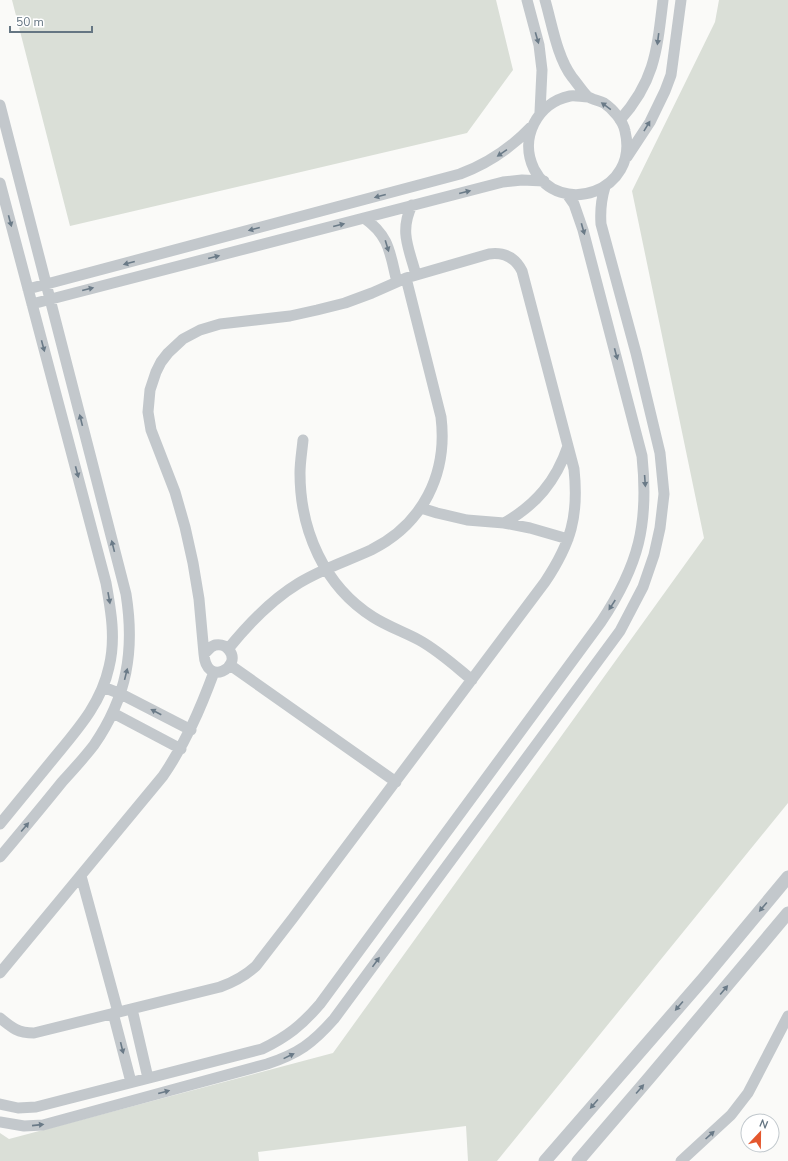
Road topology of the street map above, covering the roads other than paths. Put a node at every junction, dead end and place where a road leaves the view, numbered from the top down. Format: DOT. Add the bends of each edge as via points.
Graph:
graph roads {
  1 [pos="527,0"];
  2 [pos="545,0"];
  3 [pos="663,0"];
  4 [pos="681,0"];
  5 [pos="588,97"];
  6 [pos="0,105"];
  7 [pos="540,112"];
  8 [pos="620,120"];
  9 [pos="531,127"];
  10 [pos="626,159"];
  11 [pos="544,181"];
  12 [pos="0,183"];
  13 [pos="605,187"];
  14 [pos="567,194"];
  15 [pos="412,205"];
  16 [pos="364,218"];
  17 [pos="407,278"];
  18 [pos="46,285"];
  19 [pos="28,289"];
  20 [pos="50,299"];
  21 [pos="32,304"];
  22 [pos="303,440"];
  23 [pos="568,446"];
  24 [pos="421,508"];
  25 [pos="504,523"];
  26 [pos="568,539"];
  27 [pos="325,569"];
  28 [pos="228,649"];
  29 [pos="204,654"];
  30 [pos="230,666"];
  31 [pos="214,672"];
  32 [pos="472,680"];
  33 [pos="103,687"];
  34 [pos="121,694"];
  35 [pos="113,713"];
  36 [pos="191,730"];
  37 [pos="181,749"];
  38 [pos="396,782"];
  39 [pos="0,824"];
  40 [pos="0,857"];
  41 [pos="81,876"];
  42 [pos="788,877"];
  43 [pos="788,913"];
  44 [pos="0,974"];
  45 [pos="132,1009"];
  46 [pos="116,1013"];
  47 [pos="788,1016"];
  48 [pos="0,1018"];
  49 [pos="148,1078"];
  50 [pos="130,1082"];
  51 [pos="0,1104"];
  52 [pos="0,1122"];
  53 [pos="545,1161"];
  54 [pos="578,1161"];
  55 [pos="681,1161"];
  1 -- 7 [label="street, one-way" via="539,45 542,70"];
  2 -- 5 [label="street" via="562,57 571,75"];
  3 -- 8 [label="street, one-way" via="658,43 651,71 638,97"];
  10 -- 4 [label="street, one-way" via="650,122 671,75"];
  5 -- 7 [label="street" via="571,96 554,102"];
  8 -- 5 [label="street, one-way" via="604,103"];
  6 -- 18 [label="street"];
  7 -- 9 [label="street"];
  8 -- 10 [label="street" via="628,147"];
  9 -- 11 [label="street" via="529,156 535,170"];
  9 -- 18 [label="street, one-way" via="500,155 460,174"];
  10 -- 13 [label="street" via="621,170"];
  11 -- 14 [label="street" via="554,189"];
  15 -- 11 [label="street, one-way" via="503,182"];
  12 -- 19 [label="street, one-way"];
  13 -- 14 [label="street" via="593,193"];
  52 -- 13 [label="street, one-way" via="24,1126 42,1125 267,1064 287,1058 305,1048 334,1019 620,631 643,587 654,555 664,494 660,453 601,224 601,199"];
  14 -- 49 [label="street, one-way" via="574,204 583,230 642,456 644,514 639,543 630,571 601,622 308,1018 279,1041 262,1048"];
  15 -- 16 [label="street"];
  15 -- 17 [label="street" via="404,234"];
  16 -- 17 [label="street, one-way" via="381,232"];
  20 -- 16 [label="street, one-way"];
  17 -- 23 [label="street" via="495,253 506,255 516,261 522,271"];
  17 -- 24 [label="street" via="441,417 442,431 438,471"];
  17 -- 29 [label="street" via="345,303 318,310 220,324 200,330 183,339 168,353 156,372 148,396 151,430 186,527 194,563"];
  18 -- 19 [label="street"];
  18 -- 20 [label="street"];
  19 -- 21 [label="street"];
  20 -- 21 [label="street"];
  34 -- 20 [label="street, one-way" via="130,642 126,594"];
  21 -- 33 [label="street, one-way" via="106,582 112,616 113,642"];
  22 -- 27 [label="street" via="300,473 302,506 311,538"];
  23 -- 25 [label="street" via="557,473 544,491 528,507"];
  23 -- 26 [label="street" via="576,492 574,516"];
  24 -- 25 [label="street" via="467,520"];
  24 -- 27 [label="street" via="388,540"];
  25 -- 26 [label="street"];
  26 -- 32 [label="street" via="559,562"];
  27 -- 28 [label="street" via="276,599 244,629"];
  27 -- 32 [label="street" via="363,611 434,649"];
  28 -- 29 [label="street" via="215,645"];
  28 -- 30 [label="street" via="232,657"];
  29 -- 31 [label="street" via="207,667"];
  30 -- 31 [label="street" via="223,671"];
  30 -- 38 [label="street"];
  31 -- 36 [label="street"];
  32 -- 38 [label="street"];
  33 -- 34 [label="street"];
  33 -- 39 [label="street" via="89,715"];
  34 -- 35 [label="street"];
  36 -- 34 [label="street, one-way"];
  35 -- 37 [label="street"];
  40 -- 35 [label="street, one-way" via="94,745"];
  36 -- 37 [label="street"];
  37 -- 41 [label="street" via="154,789"];
  38 -- 45 [label="street" via="250,972 220,987"];
  41 -- 44 [label="street"];
  41 -- 46 [label="street"];
  42 -- 53 [label="street, one-way"];
  54 -- 43 [label="street, one-way"];
  45 -- 46 [label="street"];
  45 -- 49 [label="street"];
  46 -- 48 [label="street" via="34,1033 13,1029"];
  46 -- 50 [label="street, one-way"];
  55 -- 47 [label="street, one-way" via="731,1115 748,1093"];
  49 -- 50 [label="street"];
  50 -- 51 [label="street" via="36,1107 18,1108"];
}
